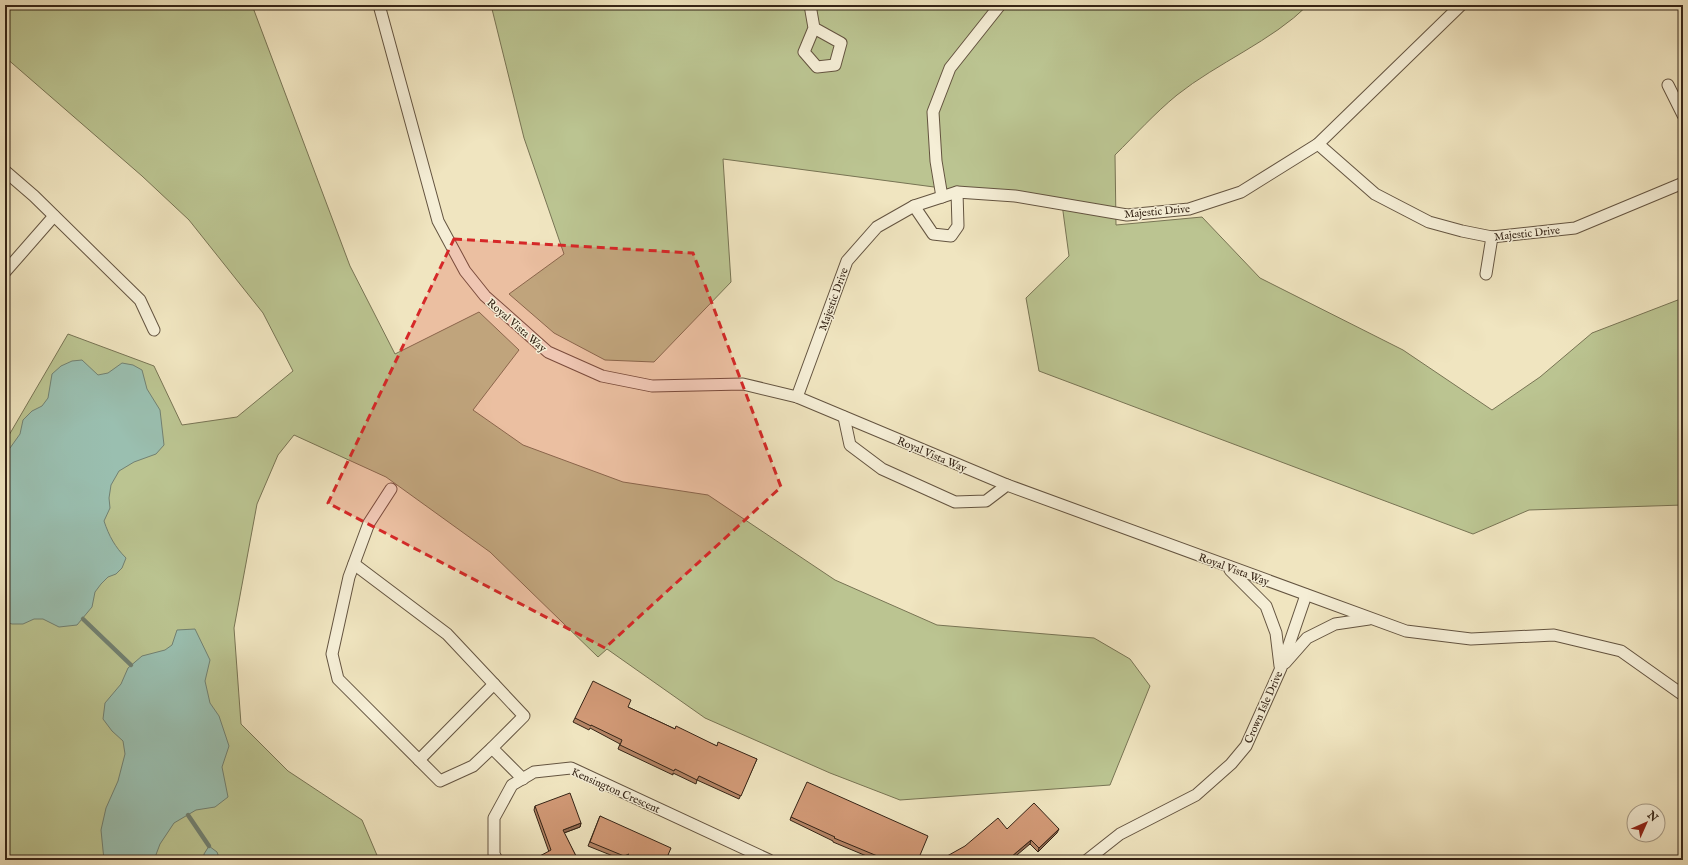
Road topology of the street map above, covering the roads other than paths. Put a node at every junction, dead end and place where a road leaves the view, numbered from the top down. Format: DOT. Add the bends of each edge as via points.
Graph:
graph roads {
  1 [pos="379,5"];
  2 [pos="810,5"];
  3 [pos="1000,5"];
  4 [pos="1461,5"];
  5 [pos="814,28"];
  6 [pos="1668,85"];
  7 [pos="1683,115"];
  8 [pos="1318,144"];
  9 [pos="5,171"];
  10 [pos="1683,183"];
  11 [pos="957,192"];
  12 [pos="942,197"];
  13 [pos="914,206"];
  14 [pos="54,216"];
  15 [pos="1492,237"];
  16 [pos="5,272"];
  17 [pos="1486,274"];
  18 [pos="154,330"];
  19 [pos="797,397"];
  20 [pos="844,417"];
  21 [pos="1006,485"];
  22 [pos="391,489"];
  23 [pos="354,564"];
  24 [pos="1228,567"];
  25 [pos="1306,595"];
  26 [pos="1371,619"];
  27 [pos="1281,668"];
  28 [pos="494,684"];
  29 [pos="1683,695"];
  30 [pos="492,748"];
  31 [pos="419,760"];
  32 [pos="523,779"];
  33 [pos="498,860"];
  34 [pos="769,860"];
  35 [pos="1087,860"];
  1 -- 19 [label="street, Royal Vista Way" via="438,221 465,271 504,315 548,352 602,376 652,386 743,384"];
  2 -- 5 [label="street"];
  3 -- 12 [label="street" via="950,68 933,112 936,161"];
  4 -- 8 [label="street, Majestic Drive"];
  6 -- 7 [label="street"];
  8 -- 11 [label="street, Majestic Drive" via="1241,192 1189,209 1127,215 1015,196"];
  8 -- 15 [label="street, Majestic Drive" via="1375,194 1429,222 1462,232"];
  9 -- 14 [label="street"];
  10 -- 15 [label="street, Majestic Drive" via="1575,228"];
  11 -- 12 [label="street, Majestic Drive"];
  11 -- 13 [label="street" via="958,226 951,236 933,234"];
  12 -- 13 [label="street, Majestic Drive"];
  13 -- 19 [label="street, Majestic Drive" via="877,227 846,261"];
  14 -- 16 [label="street"];
  14 -- 18 [label="street" via="140,300"];
  15 -- 17 [label="street"];
  19 -- 20 [label="street, Royal Vista Way"];
  20 -- 21 [label="street, Royal Vista Way"];
  20 -- 21 [label="street" via="850,445 882,470 955,502 986,501"];
  21 -- 24 [label="street, Royal Vista Way"];
  22 -- 23 [label="street" via="369,522"];
  23 -- 28 [label="street" via="447,634"];
  23 -- 31 [label="street" via="332,654 338,679"];
  24 -- 25 [label="street, Royal Vista Way"];
  24 -- 27 [label="street" via="1266,606 1276,633"];
  25 -- 26 [label="street, Royal Vista Way"];
  25 -- 27 [label="street, Crown Isle Drive"];
  26 -- 27 [label="street" via="1336,624 1307,638"];
  26 -- 29 [label="street, Royal Vista Way" via="1406,631 1471,639 1554,635 1621,651"];
  27 -- 35 [label="street, Crown Isle Drive" via="1246,746 1231,764 1196,795 1120,834"];
  28 -- 30 [label="street" via="524,716"];
  28 -- 31 [label="street"];
  30 -- 31 [label="street" via="472,766 440,781"];
  30 -- 32 [label="street"];
  32 -- 33 [label="street, Kensington Crescent" via="512,785 494,818 494,854"];
  32 -- 34 [label="street, Kensington Crescent" via="534,772 572,768"];
}
